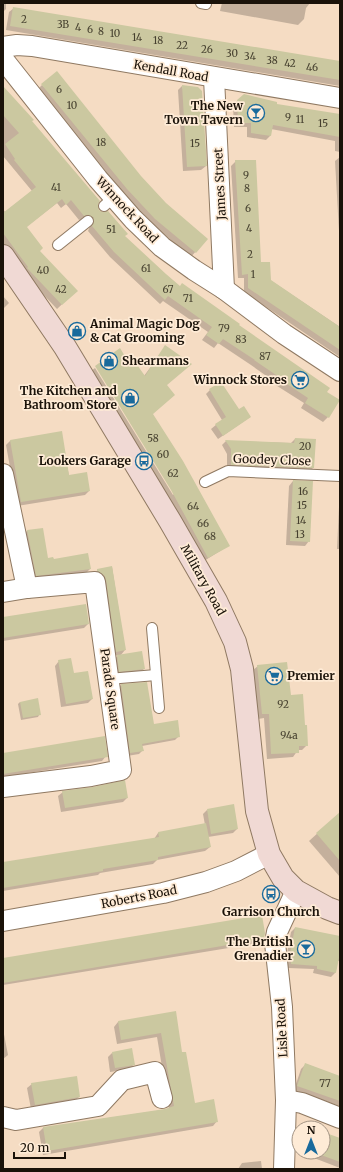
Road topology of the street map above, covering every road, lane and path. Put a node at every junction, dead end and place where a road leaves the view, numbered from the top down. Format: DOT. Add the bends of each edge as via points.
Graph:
graph roads {
  1 [pos="3,47"];
  2 [pos="3,59"];
  3 [pos="214,78"];
  4 [pos="340,98"];
  5 [pos="88,220"];
  6 [pos="58,245"];
  7 [pos="3,256"];
  8 [pos="224,289"];
  9 [pos="340,371"];
  10 [pos="3,474"];
  11 [pos="340,476"];
  12 [pos="205,482"];
  13 [pos="27,588"];
  14 [pos="3,592"];
  15 [pos="152,628"];
  16 [pos="156,675"];
  17 [pos="108,679"];
  18 [pos="159,708"];
  19 [pos="3,787"];
  20 [pos="269,854"];
  21 [pos="296,891"];
  22 [pos="340,913"];
  23 [pos="3,920"];
  24 [pos="162,1098"];
  25 [pos="286,1100"];
  26 [pos="3,1117"];
  27 [pos="340,1118"];
  28 [pos="284,1169"];
  1 -- 3 [label="street, Kendall Road" via="32,46"];
  2 -- 8 [label="street, Winnock Road" via="109,202 133,219 162,247"];
  3 -- 4 [label="street, Kendall Road"];
  3 -- 8 [label="street, James Street"];
  5 -- 6 [label="lane"];
  7 -- 20 [label="street, Military Road" via="65,347 170,521 216,601 235,642 242,672 257,810"];
  8 -- 9 [label="street, Winnock Road" via="284,334"];
  10 -- 13 [label="street"];
  11 -- 12 [label="lane, Goodey Close" via="228,471"];
  13 -- 14 [label="street, Parade Square"];
  13 -- 17 [label="street, Parade Square" via="95,582"];
  15 -- 16 [label="lane"];
  16 -- 17 [label="lane"];
  16 -- 18 [label="lane"];
  17 -- 19 [label="street, Parade Square" via="121,770"];
  20 -- 21 [label="street, Military Road" via="283,878"];
  20 -- 23 [label="street, Roberts Road" via="236,871 206,882 113,903"];
  21 -- 22 [label="street, Military Road"];
  21 -- 25 [label="street, Lisle Road" via="275,943 282,1006"];
  24 -- 26 [label="street" via="155,1072 122,1080 98,1106 16,1120"];
  25 -- 27 [label="street" via="302,1103"];
  25 -- 28 [label="street, Lisle Road"];
}
